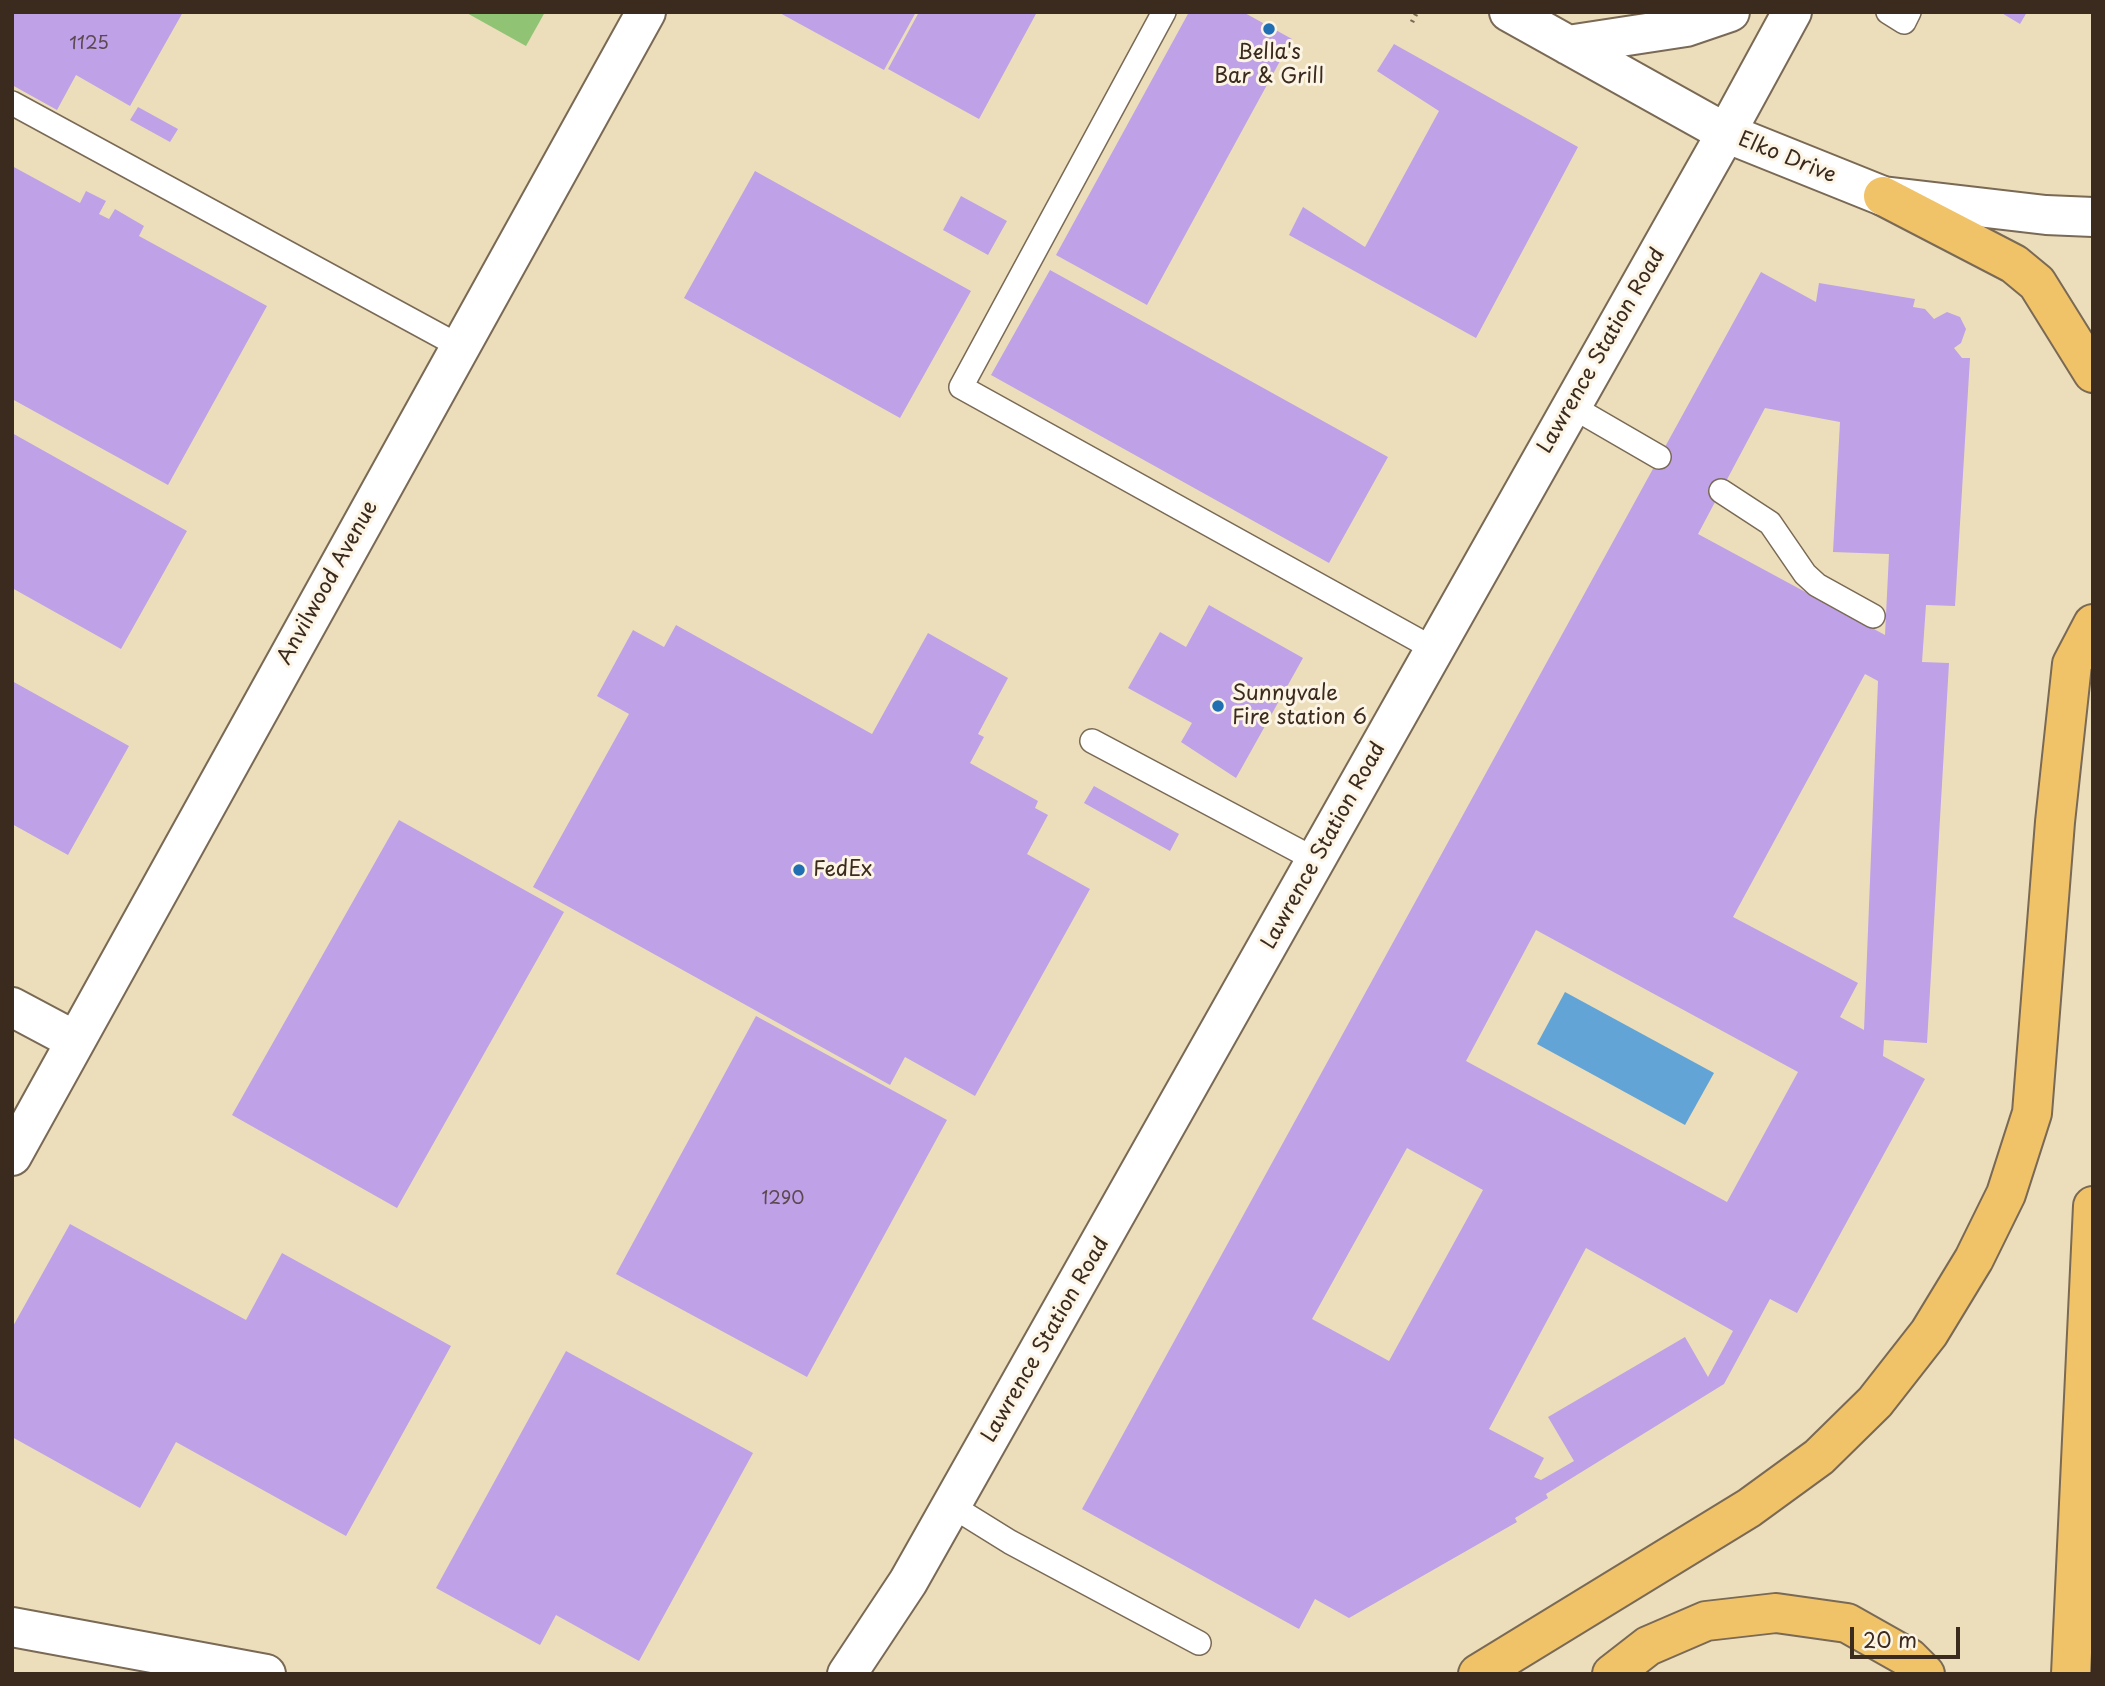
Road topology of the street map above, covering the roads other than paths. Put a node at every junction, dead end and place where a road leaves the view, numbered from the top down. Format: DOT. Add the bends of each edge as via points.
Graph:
graph roads {
  1 [pos="646,12"];
  2 [pos="1164,12"];
  3 [pos="1509,12"];
  4 [pos="1730,12"];
  5 [pos="1792,12"];
  6 [pos="1888,12"];
  7 [pos="1909,12"];
  8 [pos="1568,45"];
  9 [pos="12,103"];
  10 [pos="1726,133"];
  11 [pos="1883,197"];
  12 [pos="2093,217"];
  13 [pos="459,346"];
  14 [pos="2093,373"];
  15 [pos="1571,405"];
  16 [pos="1659,457"];
  17 [pos="1721,491"];
  18 [pos="1873,616"];
  19 [pos="2093,624"];
  20 [pos="1434,649"];
  21 [pos="1093,741"];
  22 [pos="1316,860"];
  23 [pos="12,1007"];
  24 [pos="74,1040"];
  25 [pos="12,1156"];
  26 [pos="2093,1206"];
  27 [pos="952,1506"];
  28 [pos="12,1627"];
  29 [pos="1199,1643"];
  30 [pos="266,1674"];
  31 [pos="847,1674"];
  32 [pos="1478,1674"];
  33 [pos="1612,1674"];
  34 [pos="1925,1674"];
  35 [pos="2071,1674"];
  1 -- 13 [label="street, Anvilwood Avenue"];
  2 -- 20 [label="lane" via="961,387"];
  3 -- 8 [label="street, Elko Drive"];
  4 -- 8 [label="street" via="1686,27"];
  5 -- 10 [label="street, Lawrence Station Road"];
  6 -- 7 [label="lane" via="1905,22"];
  8 -- 10 [label="street, Elko Drive"];
  9 -- 13 [label="lane"];
  10 -- 11 [label="street, Elko Drive"];
  10 -- 15 [label="street, Lawrence Station Road"];
  11 -- 12 [label="street, Elko Drive"];
  11 -- 14 [label="highway" via="2014,264 2038,283"];
  13 -- 24 [label="street, Anvilwood Avenue"];
  15 -- 16 [label="lane"];
  15 -- 20 [label="street, Lawrence Station Road"];
  17 -- 18 [label="lane" via="1770,523 1817,585"];
  19 -- 32 [label="highway" via="2072,664 2032,1113 2006,1194 1974,1259 1929,1333 1875,1402 1819,1457 1749,1508"];
  20 -- 22 [label="street, Lawrence Station Road"];
  21 -- 22 [label="lane"];
  22 -- 27 [label="street, Lawrence Station Road"];
  23 -- 24 [label="street"];
  24 -- 25 [label="street, Anvilwood Avenue"];
  26 -- 35 [label="highway"];
  27 -- 29 [label="lane"];
  27 -- 31 [label="street, Lawrence Station Road"];
  28 -- 30 [label="street"];
  33 -- 34 [label="highway" via="1648,1646 1706,1621 1776,1613 1847,1623 1909,1658"];
}
